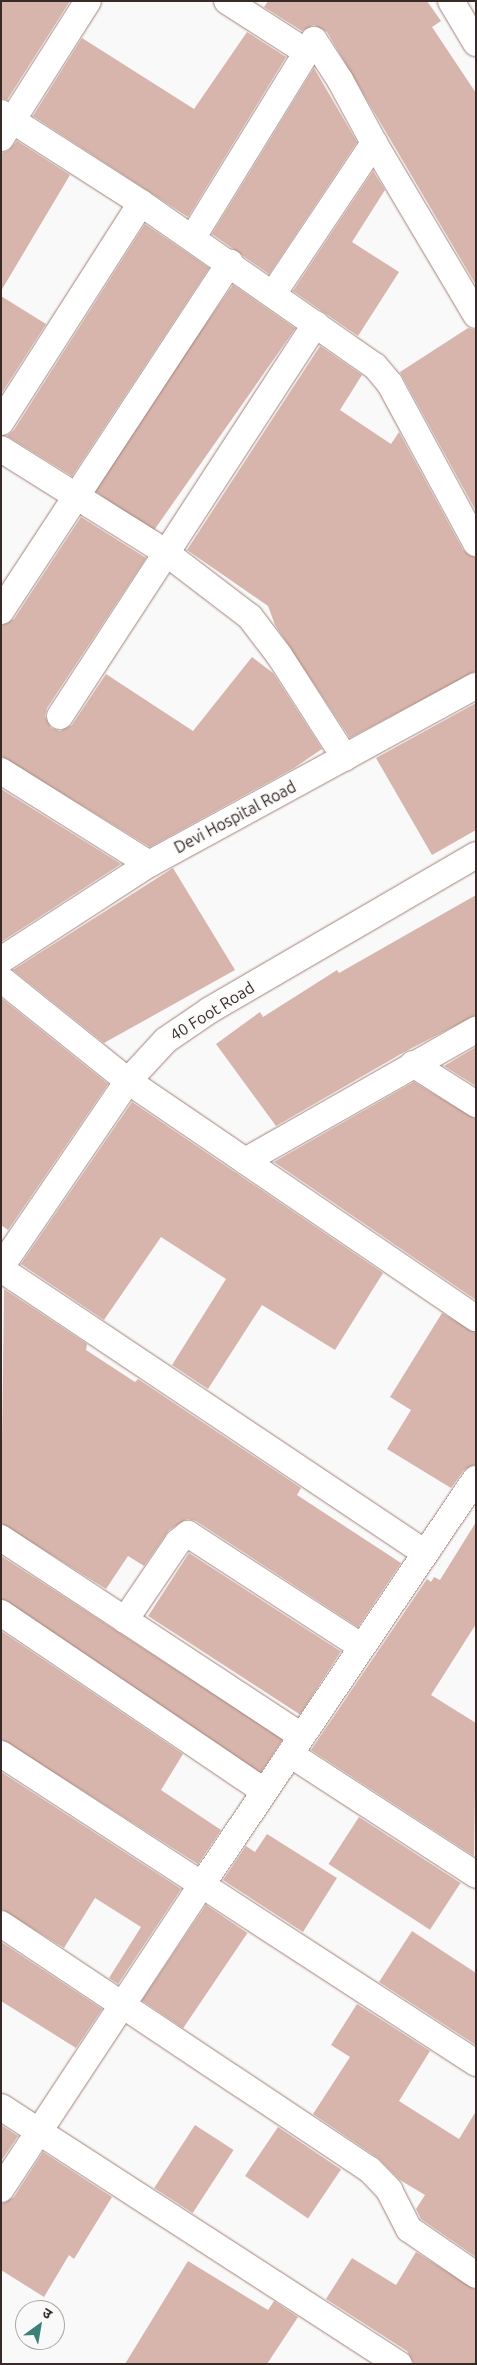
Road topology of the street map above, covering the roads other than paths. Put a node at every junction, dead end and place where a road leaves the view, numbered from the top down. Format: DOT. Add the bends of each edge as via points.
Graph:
graph roads {
  1 [pos="88,1"];
  2 [pos="227,1"];
  3 [pos="451,1"];
  4 [pos="476,43"];
  5 [pos="308,53"];
  6 [pos="5,124"];
  7 [pos="374,143"];
  8 [pos="141,203"];
  9 [pos="193,237"];
  10 [pos="230,263"];
  11 [pos="273,294"];
  12 [pos="476,315"];
  13 [pos="316,324"];
  14 [pos="1,422"];
  15 [pos="1,449"];
  16 [pos="76,496"];
  17 [pos="476,543"];
  18 [pos="165,552"];
  19 [pos="1,611"];
  20 [pos="476,686"];
  21 [pos="60,716"];
  22 [pos="345,758"];
  23 [pos="1,770"];
  24 [pos="476,855"];
  25 [pos="149,864"];
  26 [pos="1,960"];
  27 [pos="1,979"];
  28 [pos="476,1030"];
  29 [pos="413,1064"];
  30 [pos="128,1081"];
  31 [pos="476,1104"];
  32 [pos="245,1161"];
  33 [pos="5,1256"];
  34 [pos="476,1318"];
  35 [pos="476,1478"];
  36 [pos="1,1538"];
  37 [pos="425,1553"];
  38 [pos="1,1613"];
  39 [pos="125,1620"];
  40 [pos="362,1648"];
  41 [pos="296,1745"];
  42 [pos="1,1754"];
  43 [pos="264,1792"];
  44 [pos="474,1869"];
  45 [pos="201,1886"];
  46 [pos="1,1924"];
  47 [pos="124,2003"];
  48 [pos="476,2063"];
  49 [pos="1,2106"];
  50 [pos="40,2131"];
  51 [pos="1,2189"];
  52 [pos="476,2275"];
  53 [pos="399,2364"];
  1 -- 6 [label="street"];
  2 -- 5 [label="street"];
  3 -- 4 [label="street"];
  5 -- 7 [label="street" via="314,40"];
  5 -- 9 [label="street"];
  6 -- 8 [label="street"];
  7 -- 11 [label="street"];
  7 -- 12 [label="street"];
  8 -- 9 [label="street"];
  8 -- 14 [label="street"];
  9 -- 10 [label="street"];
  10 -- 11 [label="street"];
  10 -- 16 [label="street"];
  11 -- 13 [label="street"];
  13 -- 17 [label="street" via="358,351 390,384"];
  13 -- 18 [label="street"];
  15 -- 16 [label="street"];
  16 -- 18 [label="street"];
  16 -- 19 [label="street"];
  18 -- 21 [label="street"];
  18 -- 22 [label="street" via="250,617 279,654"];
  20 -- 22 [label="street, Devi Hospital Road"];
  22 -- 25 [label="street, Devi Hospital Road"];
  23 -- 25 [label="street"];
  24 -- 30 [label="street, 40 Foot Road" via="210,1010 166,1040"];
  25 -- 26 [label="street, Devi Hospital Road"];
  27 -- 30 [label="street"];
  28 -- 29 [label="street"];
  29 -- 31 [label="street"];
  29 -- 32 [label="street"];
  30 -- 32 [label="street"];
  30 -- 33 [label="street, 40 Foot Road"];
  32 -- 34 [label="street"];
  33 -- 37 [label="street"];
  35 -- 37 [label="street"];
  36 -- 39 [label="street"];
  37 -- 40 [label="street"];
  38 -- 43 [label="street"];
  39 -- 40 [label="street" via="178,1542 188,1534"];
  39 -- 41 [label="street"];
  40 -- 41 [label="street"];
  41 -- 43 [label="street"];
  41 -- 44 [label="street"];
  42 -- 45 [label="street"];
  43 -- 45 [label="street"];
  45 -- 47 [label="street"];
  45 -- 48 [label="street"];
  46 -- 47 [label="street"];
  47 -- 50 [label="street"];
  47 -- 52 [label="street" via="370,2170 389,2190 408,2228"];
  49 -- 50 [label="street"];
  50 -- 51 [label="street"];
  50 -- 53 [label="street"];
}
